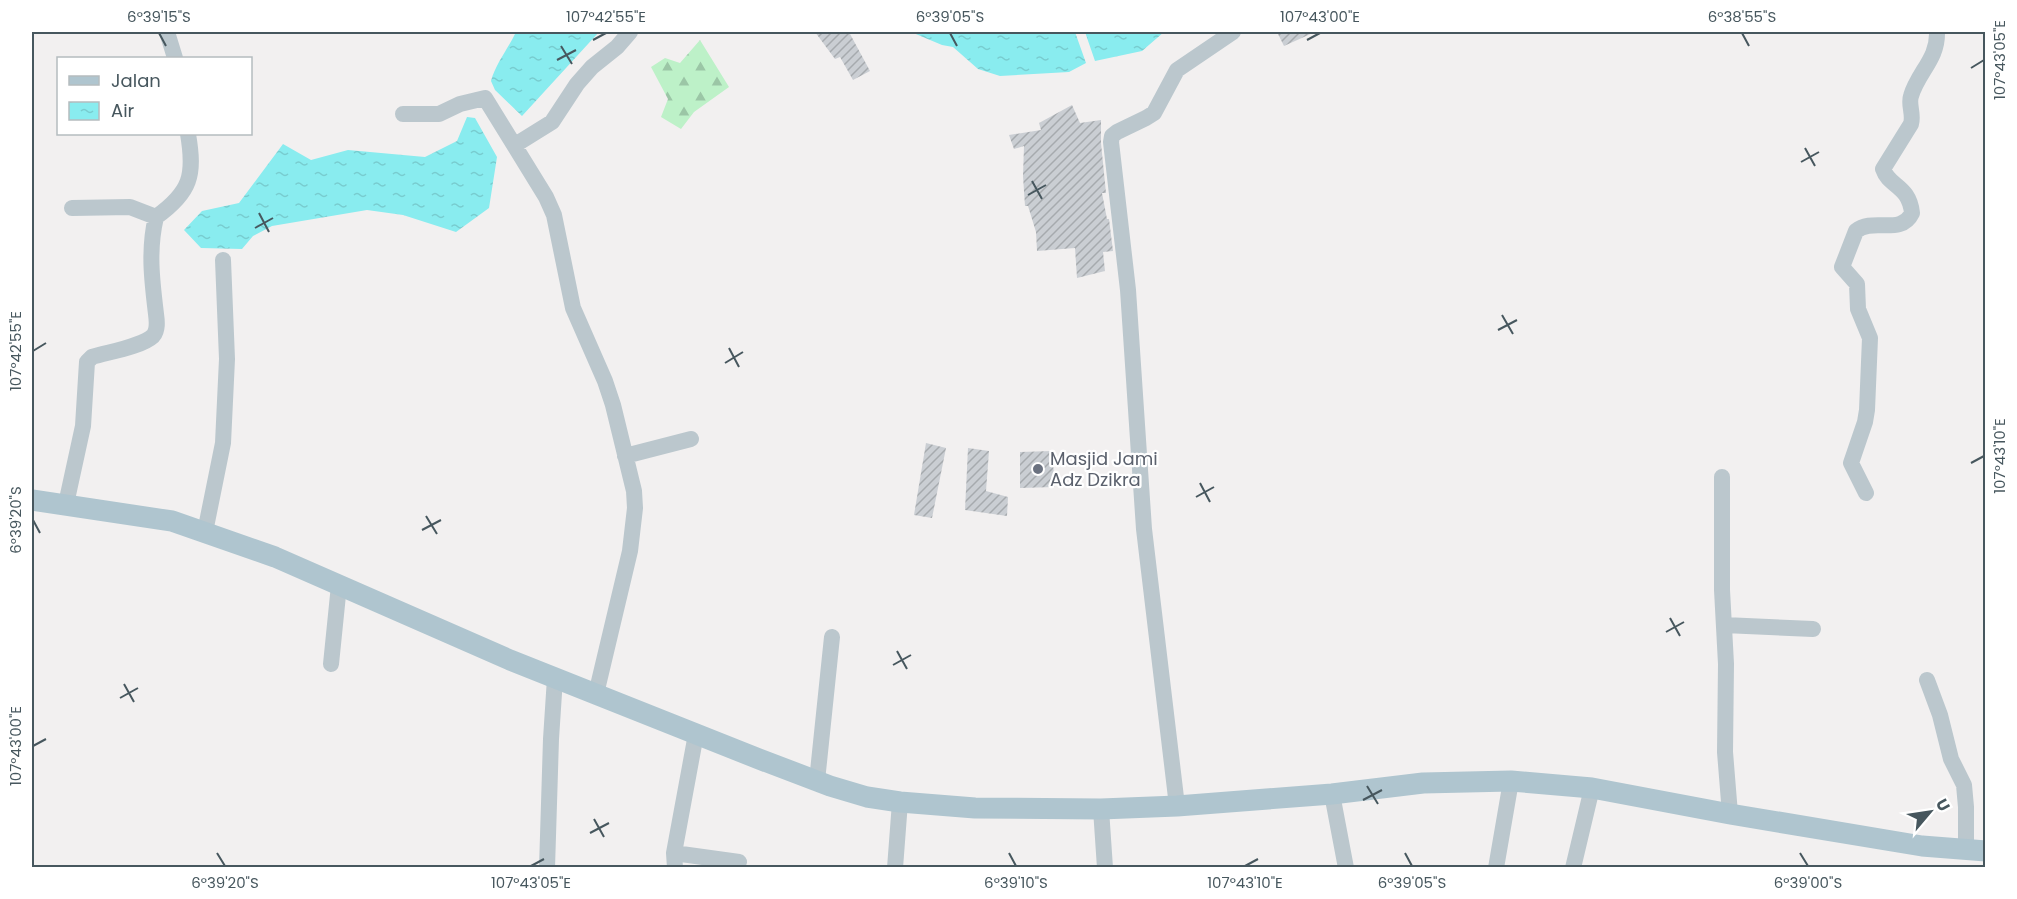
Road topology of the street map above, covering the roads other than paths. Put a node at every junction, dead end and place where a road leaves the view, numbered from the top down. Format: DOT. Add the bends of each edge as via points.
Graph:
graph roads {
  1 [pos="167,32"];
  2 [pos="630,32"];
  3 [pos="1233,32"];
  4 [pos="1937,32"];
  5 [pos="175,57"];
  6 [pos="403,114"];
  7 [pos="188,135"];
  8 [pos="512,140"];
  9 [pos="72,208"];
  10 [pos="156,217"];
  11 [pos="224,260"];
  12 [pos="692,439"];
  13 [pos="625,456"];
  14 [pos="1722,477"];
  15 [pos="1866,494"];
  16 [pos="32,500"];
  17 [pos="66,504"];
  18 [pos="205,532"];
  19 [pos="339,585"];
  20 [pos="1724,625"];
  21 [pos="1813,629"];
  22 [pos="832,636"];
  23 [pos="331,664"];
  24 [pos="555,678"];
  25 [pos="1927,680"];
  26 [pos="596,694"];
  27 [pos="696,734"];
  28 [pos="817,781"];
  29 [pos="1511,781"];
  30 [pos="1592,788"];
  31 [pos="1332,794"];
  32 [pos="900,802"];
  33 [pos="1177,806"];
  34 [pos="1101,809"];
  35 [pos="1730,814"];
  36 [pos="1976,850"];
  37 [pos="674,860"];
  38 [pos="738,862"];
  39 [pos="547,867"];
  40 [pos="895,867"];
  41 [pos="1105,867"];
  42 [pos="1346,867"];
  43 [pos="1496,867"];
  44 [pos="1573,867"];
  1 -- 5 [label="street"];
  2 -- 8 [label="street" via="577,84 552,122"];
  3 -- 33 [label="street" via="1178,69 1154,112 1117,132 1111,142 1128,290 1144,529"];
  4 -- 15 [label="street" via="1938,44 1911,96 1913,119 1883,169 1906,193 1910,218 1893,226 1870,224 1860,228 1842,264 1857,284 1858,309 1870,338 1867,416 1851,463"];
  6 -- 8 [label="street" via="439,114 485,98"];
  7 -- 10 [label="street" via="191,154 187,187"];
  8 -- 13 [label="street" via="554,215 570,299 605,381"];
  9 -- 10 [label="street" via="130,207"];
  10 -- 17 [label="street" via="150,272 157,330 144,341 87,362 82,426"];
  11 -- 18 [label="street" via="227,359 223,443"];
  12 -- 13 [label="street"];
  13 -- 26 [label="street" via="634,491 634,522"];
  14 -- 20 [label="street"];
  16 -- 17 [label="main road"];
  17 -- 18 [label="main road" via="172,520"];
  18 -- 19 [label="main road"];
  19 -- 23 [label="street"];
  19 -- 24 [label="main road"];
  20 -- 21 [label="street"];
  20 -- 35 [label="street" via="1725,752"];
  22 -- 28 [label="street"];
  24 -- 26 [label="main road"];
  24 -- 39 [label="street"];
  25 -- 36 [label="street" via="1951,759 1964,784"];
  26 -- 27 [label="main road"];
  27 -- 28 [label="main road"];
  27 -- 37 [label="street"];
  28 -- 32 [label="main road" via="867,797"];
  29 -- 30 [label="main road"];
  29 -- 31 [label="main road" via="1423,783"];
  29 -- 43 [label="street"];
  30 -- 35 [label="main road"];
  30 -- 44 [label="street"];
  31 -- 33 [label="main road"];
  31 -- 42 [label="street"];
  32 -- 34 [label="main road" via="975,808"];
  32 -- 40 [label="street"];
  33 -- 34 [label="main road"];
  34 -- 41 [label="street"];
  35 -- 36 [label="main road" via="1922,846"];
  37 -- 38 [label="street"];
}
